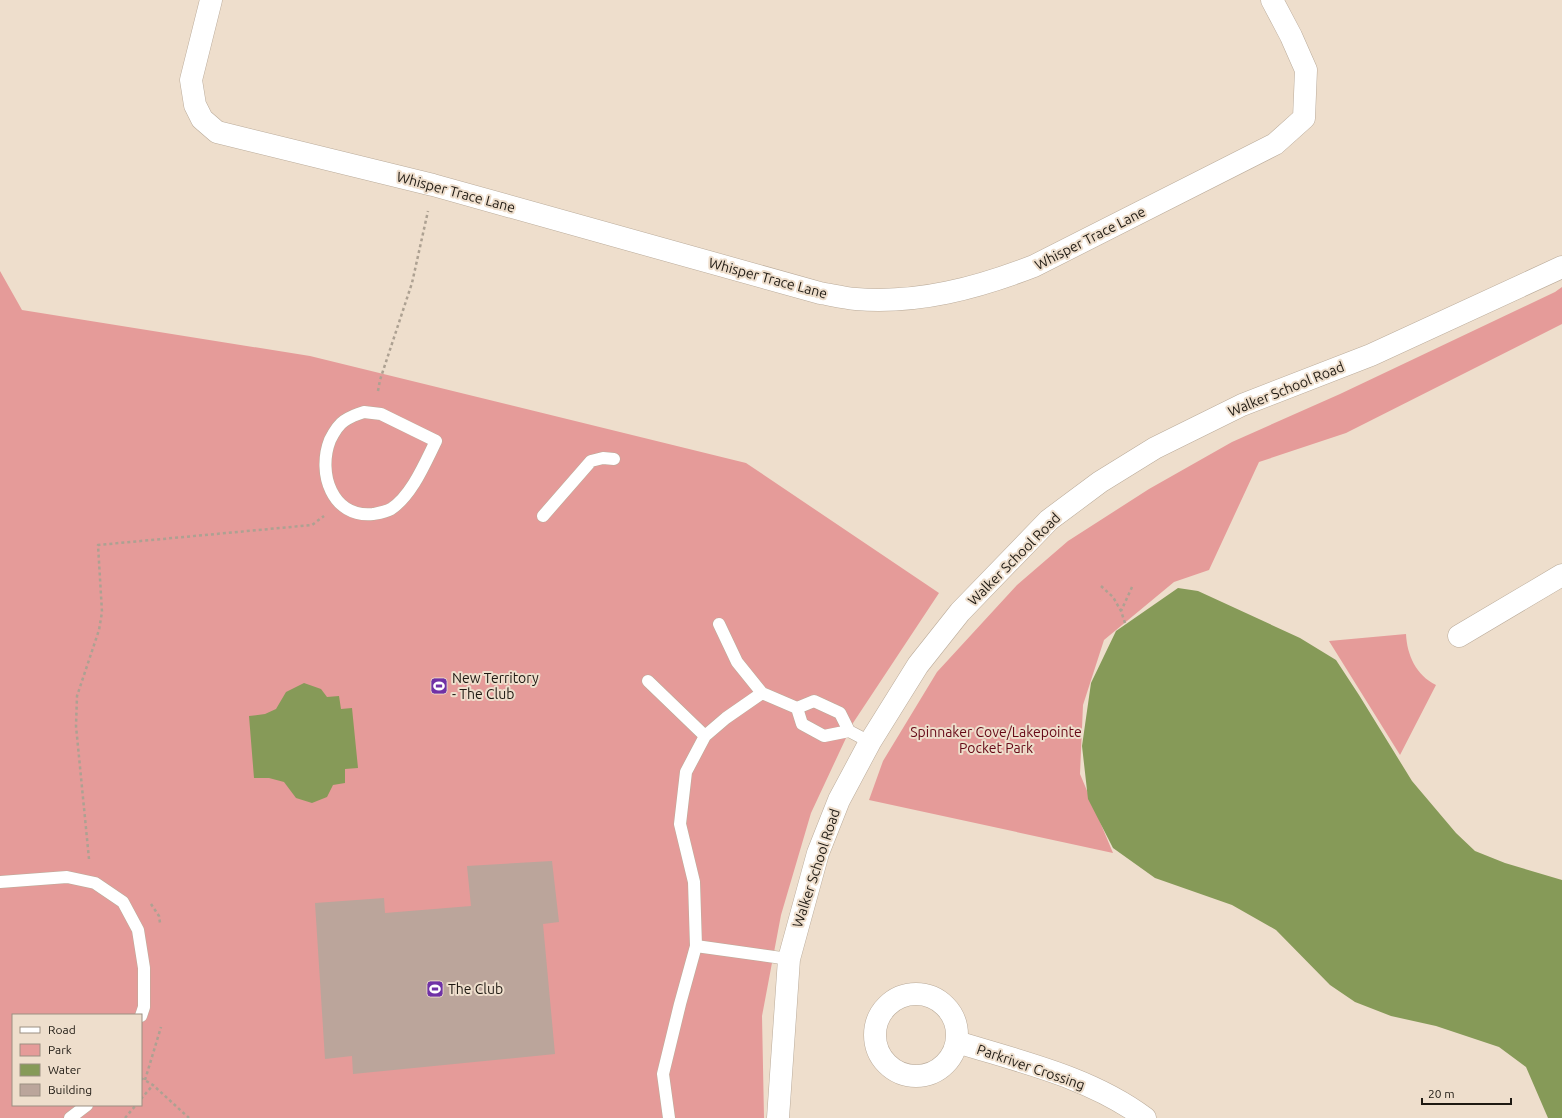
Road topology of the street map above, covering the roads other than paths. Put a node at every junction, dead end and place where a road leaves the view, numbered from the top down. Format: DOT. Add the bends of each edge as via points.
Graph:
graph roads {
  1 [pos="211,0"];
  2 [pos="1272,0"];
  3 [pos="1562,267"];
  4 [pos="614,459"];
  5 [pos="339,503"];
  6 [pos="543,516"];
  7 [pos="1562,574"];
  8 [pos="719,624"];
  9 [pos="1459,636"];
  10 [pos="648,681"];
  11 [pos="762,693"];
  12 [pos="797,708"];
  13 [pos="849,731"];
  14 [pos="705,736"];
  15 [pos="870,742"];
  16 [pos="0,882"];
  17 [pos="696,946"];
  18 [pos="789,959"];
  19 [pos="142,1014"];
  20 [pos="957,1042"];
  21 [pos="86,1106"];
  22 [pos="70,1118"];
  23 [pos="669,1118"];
  24 [pos="778,1118"];
  25 [pos="1144,1118"];
  1 -- 2 [label="street, Whisper Trace Lane" via="191,80 195,105 202,119 217,132 433,185 820,293 856,299 891,300 964,290 1034,266 1274,144 1304,118 1306,70"];
  3 -- 15 [label="street, Walker School Road" via="1371,355 1242,405 1155,448 1100,482 1049,520 960,612 918,665"];
  4 -- 6 [label="lane" via="592,461"];
  5 -- 5 [label="lane" via="350,511 365,514 390,509 411,487 436,440 374,412 364,412 343,421 326,451 325,472 329,487"];
  7 -- 9 [label="street"];
  8 -- 11 [label="lane" via="737,662"];
  10 -- 14 [label="lane"];
  11 -- 12 [label="lane"];
  11 -- 14 [label="lane"];
  12 -- 13 [label="lane" via="814,701 840,714"];
  12 -- 13 [label="lane" via="802,724 824,736"];
  13 -- 15 [label="lane"];
  14 -- 17 [label="lane" via="686,772 680,824 694,882"];
  15 -- 18 [label="street, Walker School Road" via="839,800 818,853"];
  16 -- 19 [label="lane" via="67,877 95,883 123,902 138,930 144,968"];
  17 -- 18 [label="lane"];
  17 -- 23 [label="lane" via="663,1074"];
  18 -- 24 [label="street, Walker School Road"];
  20 -- 25 [label="street, Parkriver Crossing" via="1073,1078 1128,1106"];
  21 -- 22 [label="lane"];
}
